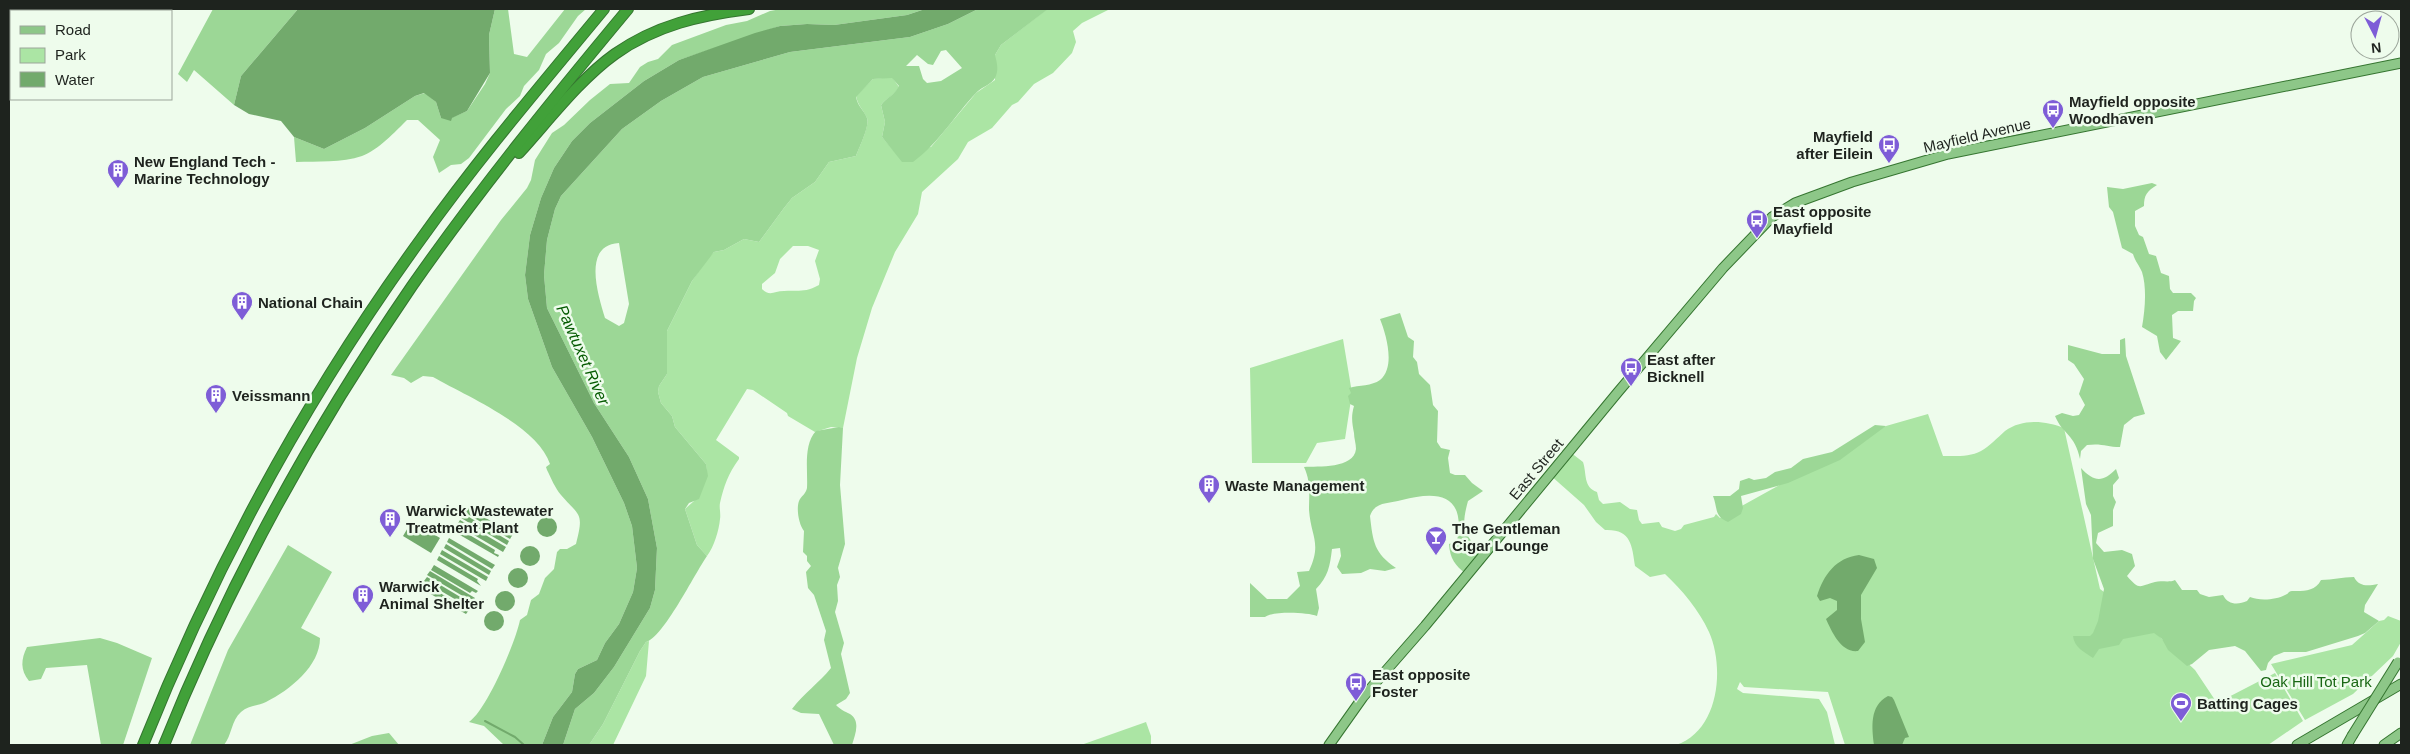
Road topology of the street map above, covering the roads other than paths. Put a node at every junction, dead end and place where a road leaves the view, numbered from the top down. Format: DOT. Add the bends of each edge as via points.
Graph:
graph roads {
  1 [pos="604,9"];
  2 [pos="628,9"];
  3 [pos="749,9"];
  4 [pos="2401,64"];
  5 [pos="474,201"];
  6 [pos="1772,216"];
  7 [pos="2400,660"];
  8 [pos="2401,684"];
  9 [pos="2401,733"];
  10 [pos="143,745"];
  11 [pos="164,745"];
  12 [pos="1329,745"];
  13 [pos="2297,745"];
  14 [pos="2347,745"];
  15 [pos="2384,745"];
  1 -- 10 [label="highway" via="427,230 308,406 218,573"];
  2 -- 5 [label="highway"];
  3 -- 5 [label="highway" via="677,23 614,55 586,80"];
  4 -- 6 [label="main road, Mayfield Avenue" via="1948,154 1852,182 1795,203"];
  5 -- 11 [label="highway" via="375,341 286,487 213,632"];
  6 -- 12 [label="main road, East Street" via="1723,268 1618,392 1363,697"];
  7 -- 14 [label="main road, bridge"];
  8 -- 13 [label="main road"];
  9 -- 15 [label="main road"];
}
